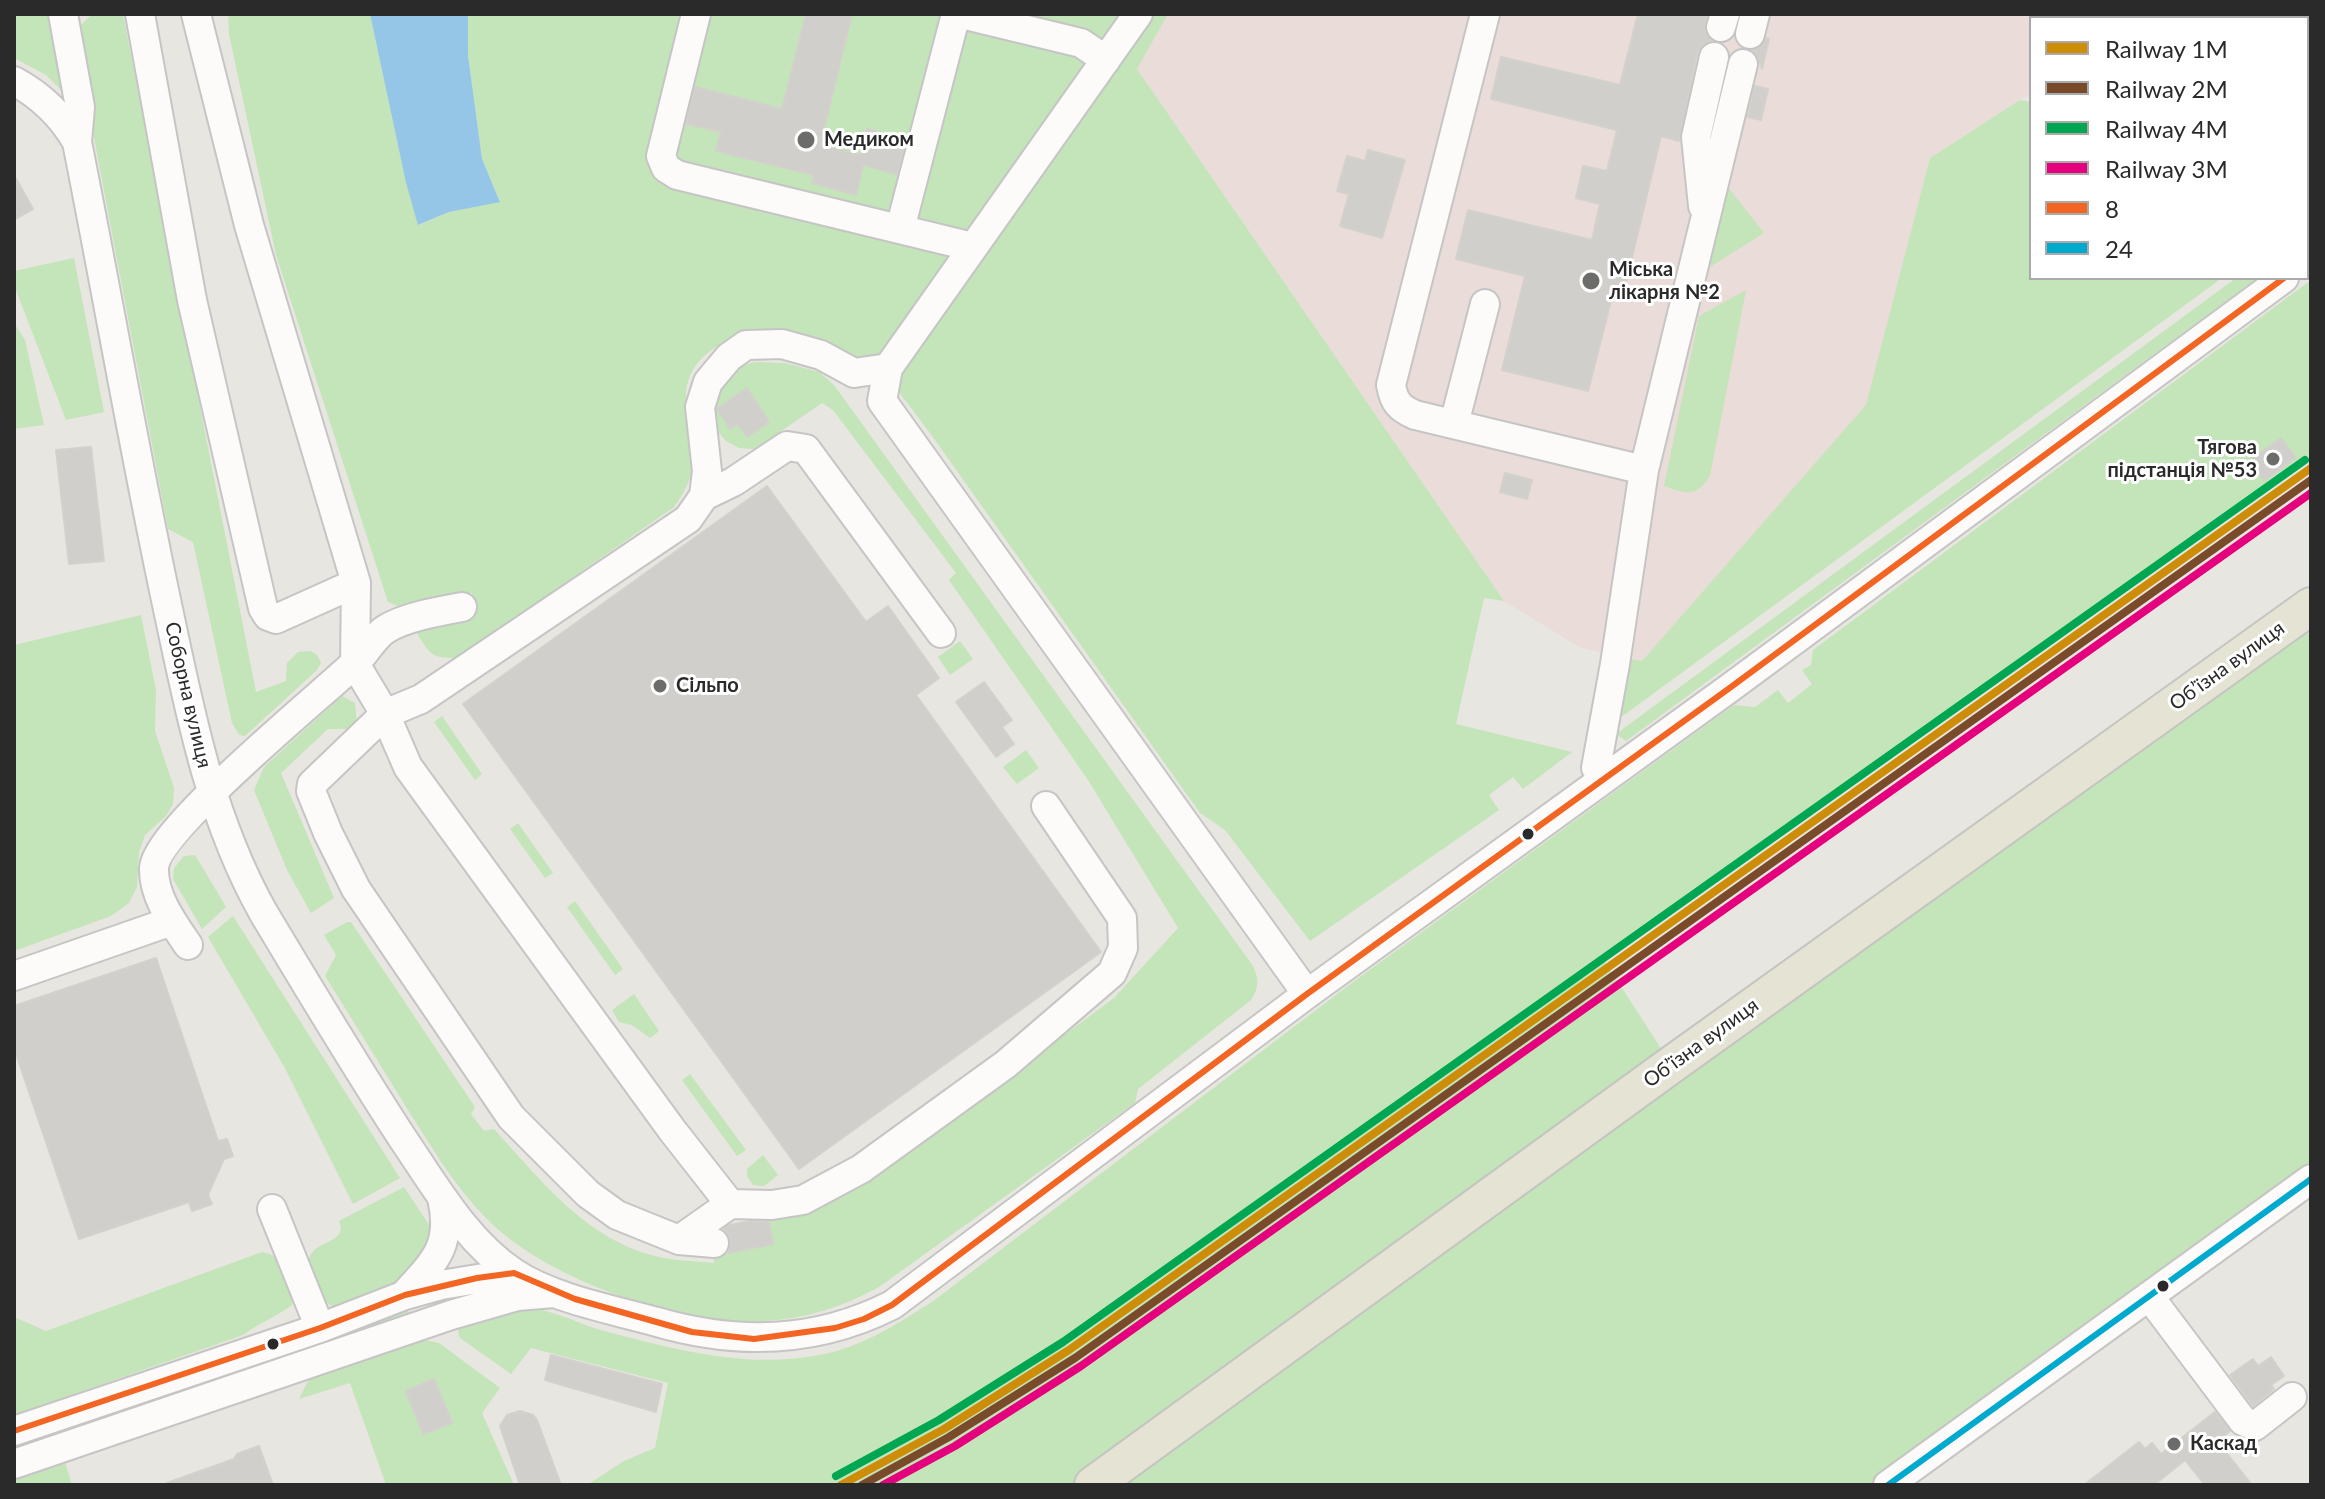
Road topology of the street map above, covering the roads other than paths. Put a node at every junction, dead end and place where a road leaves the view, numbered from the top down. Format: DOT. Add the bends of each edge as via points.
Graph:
graph roads {
  1 [pos="63,14"];
  2 [pos="140,14"];
  3 [pos="196,14"];
  4 [pos="696,14"];
  5 [pos="958,14"];
  6 [pos="1138,14"];
  7 [pos="1485,14"];
  8 [pos="1714,57"];
  9 [pos="1106,60"];
  10 [pos="1743,64"];
  11 [pos="14,81"];
  12 [pos="77,142"];
  13 [pos="1705,222"];
  14 [pos="900,229"];
  15 [pos="973,247"];
  16 [pos="2281,280"];
  17 [pos="1485,304"];
  18 [pos="888,368"];
  19 [pos="1454,424"];
  20 [pos="1644,470"];
  21 [pos="704,496"];
  22 [pos="356,583"];
  23 [pos="2311,606"];
  24 [pos="462,607"];
  25 [pos="941,633"];
  26 [pos="355,664"];
  27 [pos="385,714"];
  28 [pos="1604,779"];
  29 [pos="211,793"];
  30 [pos="1046,806"];
  31 [pos="172,921"];
  32 [pos="188,945"];
  33 [pos="14,976"];
  34 [pos="1307,994"];
  35 [pos="2311,1179"];
  36 [pos="441,1193"];
  37 [pos="730,1204"];
  38 [pos="272,1209"];
  39 [pos="679,1240"];
  40 [pos="714,1243"];
  41 [pos="514,1273"];
  42 [pos="558,1292"];
  43 [pos="405,1295"];
  44 [pos="2149,1296"];
  45 [pos="320,1328"];
  46 [pos="2292,1397"];
  47 [pos="14,1431"];
  48 [pos="14,1464"];
  49 [pos="1093,1485"];
  50 [pos="1888,1485"];
  1 -- 12 [label="street" via="80,107"];
  2 -- 22 [label="street" via="192,300 263,608 276,619"];
  3 -- 22 [label="street" via="249,225"];
  4 -- 14 [label="street" via="661,156 666,168"];
  5 -- 9 [label="street" via="1081,43"];
  5 -- 14 [label="street"];
  6 -- 9 [label="street"];
  7 -- 19 [label="street" via="1391,385 1401,409"];
  8 -- 13 [label="street" via="1696,137"];
  9 -- 15 [label="street"];
  10 -- 13 [label="street"];
  11 -- 12 [label="street" via="63,120"];
  12 -- 29 [label="street, Соборна вулиця" via="131,436"];
  13 -- 20 [label="street"];
  14 -- 15 [label="street"];
  15 -- 18 [label="street"];
  16 -- 28 [label="street, Соборна вулиця"];
  17 -- 19 [label="street"];
  18 -- 21 [label="street" via="854,373 821,355 782,344 746,345 708,382 700,407 707,471"];
  18 -- 34 [label="street" via="882,401 896,422"];
  19 -- 20 [label="street"];
  20 -- 28 [label="street" via="1596,768"];
  21 -- 25 [label="street" via="787,446 806,449"];
  21 -- 27 [label="street" via="688,519 421,699"];
  22 -- 26 [label="street"];
  23 -- 49 [label="main road, Обʼїзна вулиця"];
  24 -- 26 [label="street" via="385,629"];
  26 -- 27 [label="street"];
  26 -- 29 [label="street"];
  27 -- 37 [label="street" via="408,767"];
  27 -- 39 [label="street" via="312,784 346,871 511,1117 588,1194 617,1215"];
  28 -- 34 [label="street, Соборна вулиця"];
  29 -- 31 [label="street" via="159,851 154,868"];
  29 -- 36 [label="street, Соборна вулиця" via="263,912 349,1057"];
  30 -- 37 [label="street" via="1122,918 1123,948 1112,973 1006,1064 861,1169 803,1200"];
  31 -- 32 [label="street"];
  31 -- 33 [label="street"];
  34 -- 42 [label="street, Соборна вулиця" via="919,1286 864,1319 754,1339 692,1332"];
  35 -- 44 [label="street"];
  36 -- 41 [label="street, Соборна вулиця" via="474,1240"];
  36 -- 43 [label="street" via="447,1218 442,1248"];
  37 -- 39 [label="street"];
  38 -- 45 [label="street"];
  39 -- 40 [label="street"];
  41 -- 42 [label="street, Соборна вулиця"];
  41 -- 43 [label="street"];
  42 -- 48 [label="street" via="517,1296 451,1315"];
  43 -- 45 [label="street"];
  44 -- 46 [label="street" via="2243,1421 2255,1426"];
  44 -- 50 [label="street"];
  45 -- 47 [label="street"];
}
